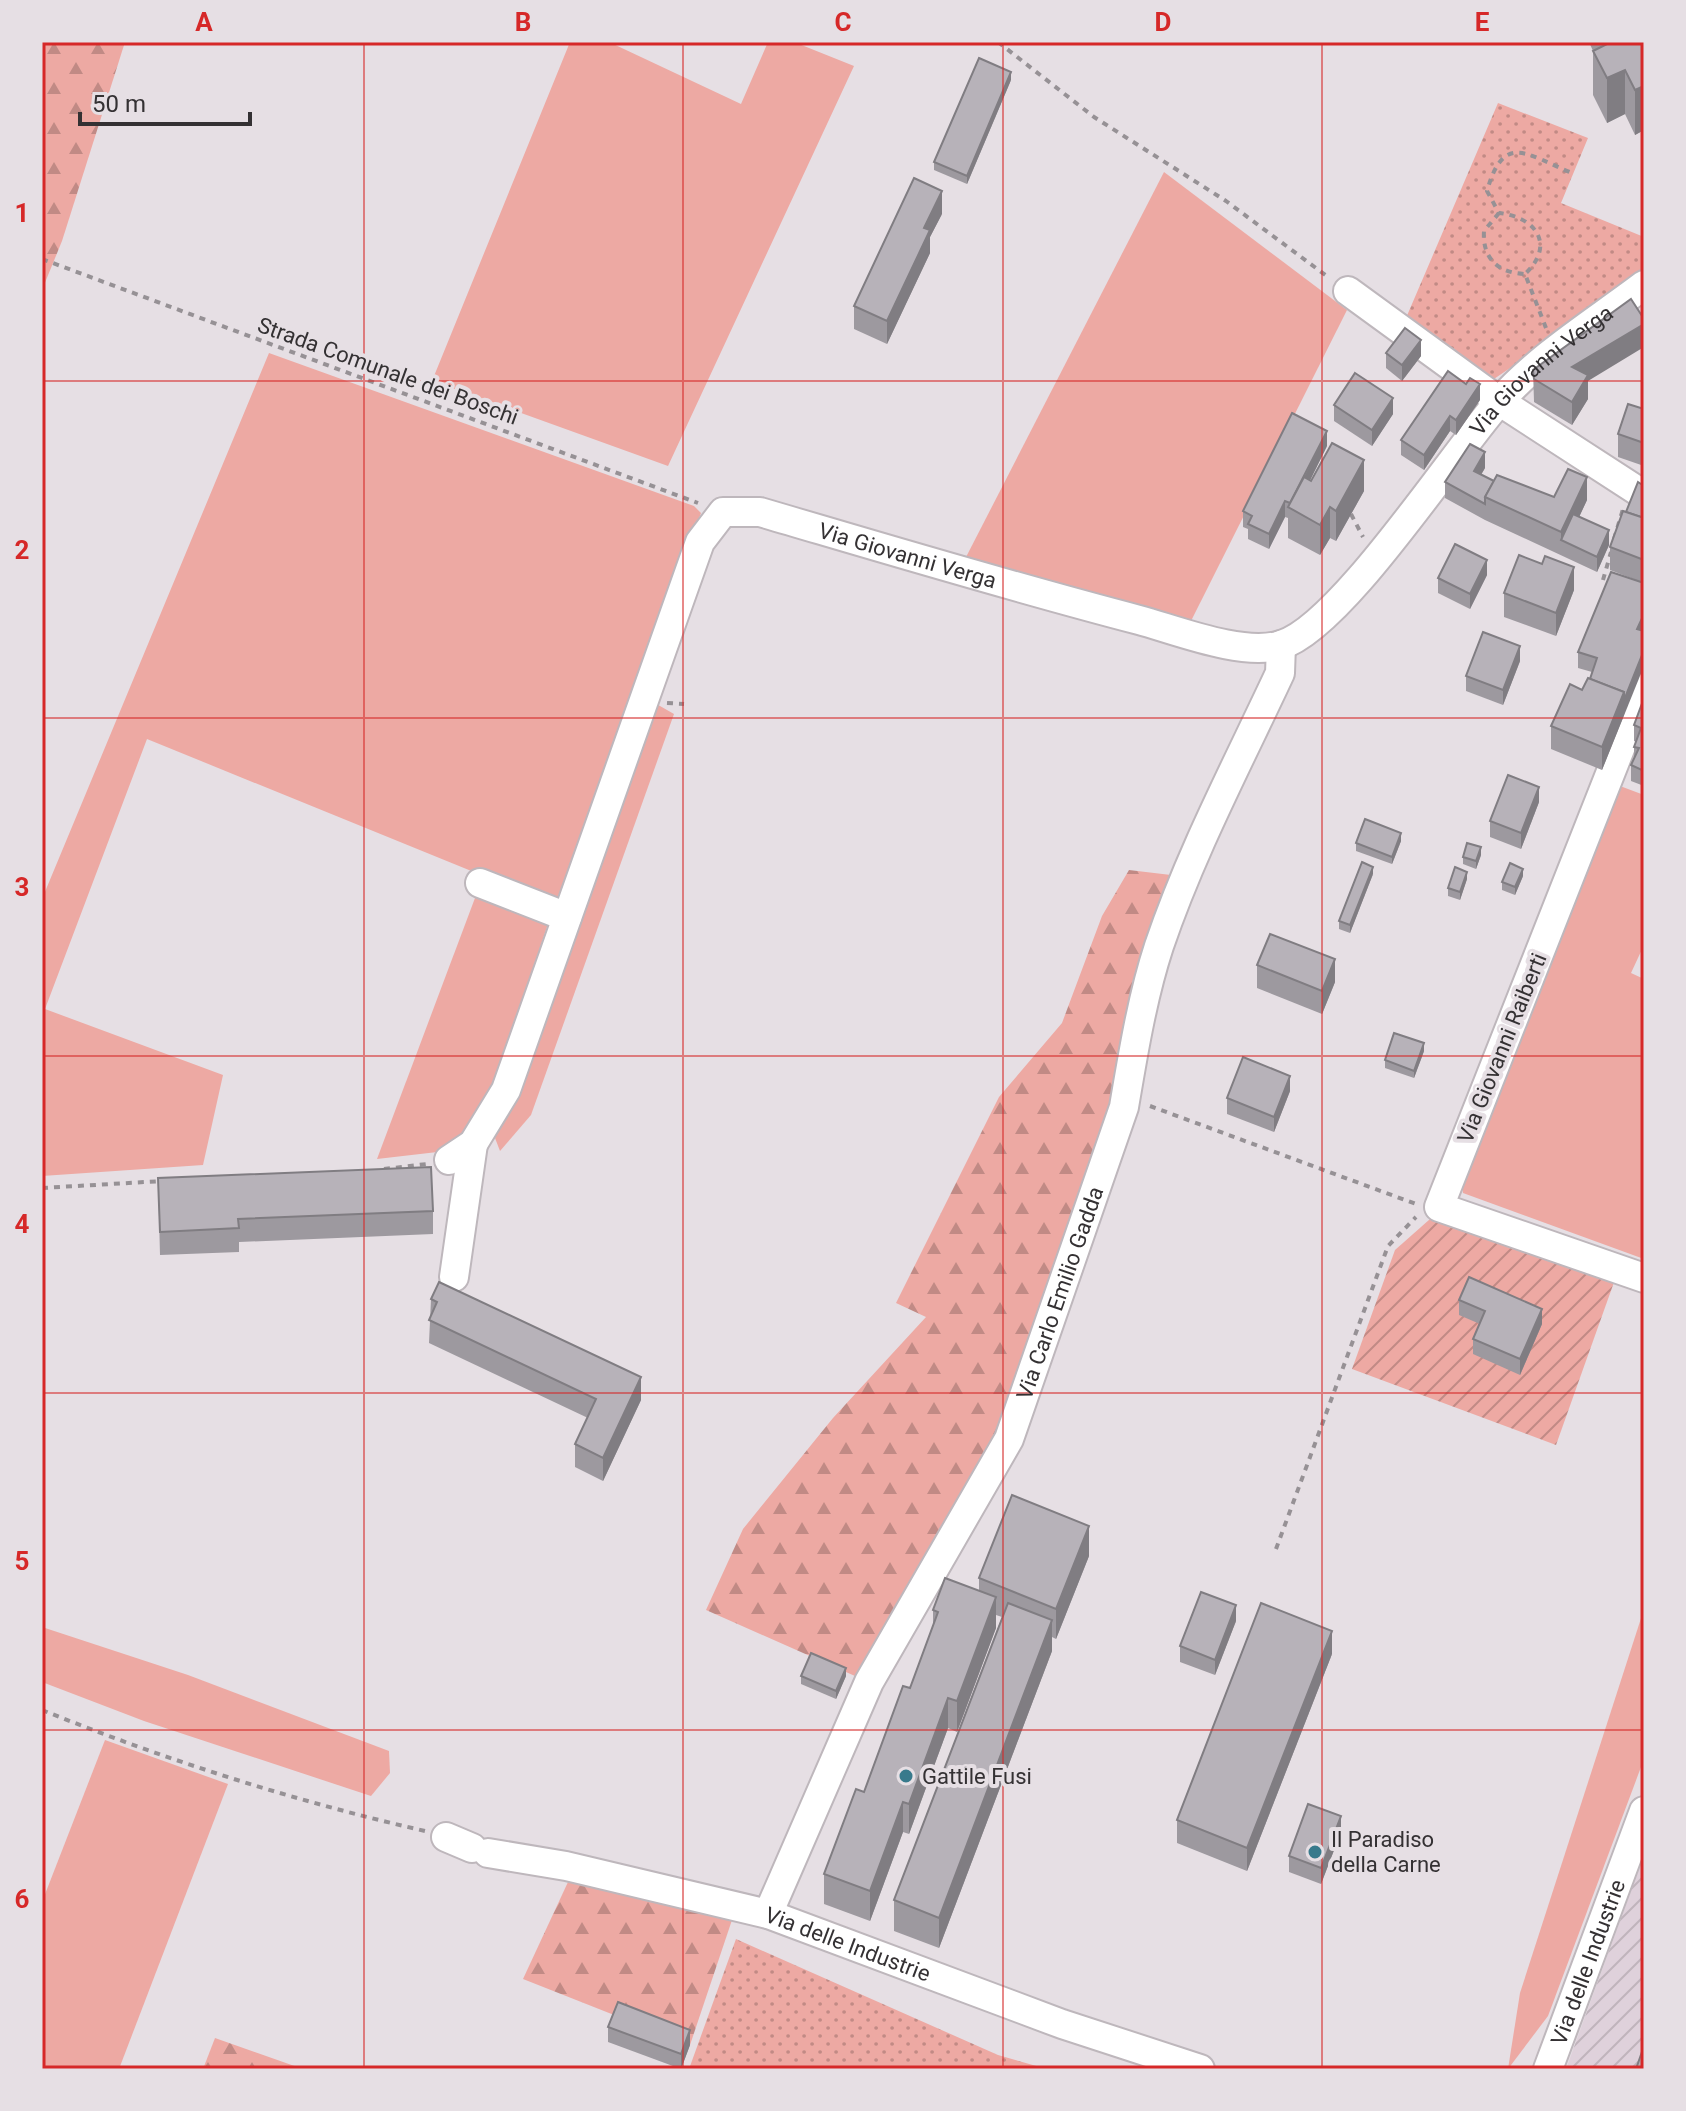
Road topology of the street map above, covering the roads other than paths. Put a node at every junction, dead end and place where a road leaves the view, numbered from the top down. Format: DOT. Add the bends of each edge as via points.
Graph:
graph roads {
  1 [pos="1644,285"];
  2 [pos="1348,291"];
  3 [pos="1499,401"];
  4 [pos="1638,491"];
  5 [pos="1281,645"];
  6 [pos="1644,688"];
  7 [pos="480,883"];
  8 [pos="567,917"];
  9 [pos="473,1144"];
  10 [pos="449,1160"];
  11 [pos="454,1277"];
  12 [pos="1644,1278"];
  13 [pos="1644,1811"];
  14 [pos="477,1845"];
  15 [pos="768,1914"];
  16 [pos="1200,2069"];
  17 [pos="1548,2069"];
  1 -- 3 [label="street, Via Giovanni Verga"];
  2 -- 3 [label="street"];
  3 -- 4 [label="street"];
  3 -- 5 [label="street, Via Giovanni Verga" via="1339,600 1300,636"];
  5 -- 8 [label="street, Via Giovanni Verga" via="1233,645 760,512 723,512 700,542"];
  5 -- 15 [label="street, Via Carlo Emilio Gadda" via="1280,673 1185,876 1158,950 1126,1097 1009,1439 869,1682"];
  6 -- 12 [label="street, Via Giovanni Raiberti" via="1432,1207"];
  7 -- 8 [label="street"];
  8 -- 9 [label="street" via="506,1090"];
  9 -- 10 [label="street"];
  9 -- 11 [label="street"];
  13 -- 17 [label="street, Via delle Industrie"];
  14 -- 15 [label="street, Via delle Industrie"];
  15 -- 16 [label="street, Via delle Industrie" via="1062,2024"];
}
